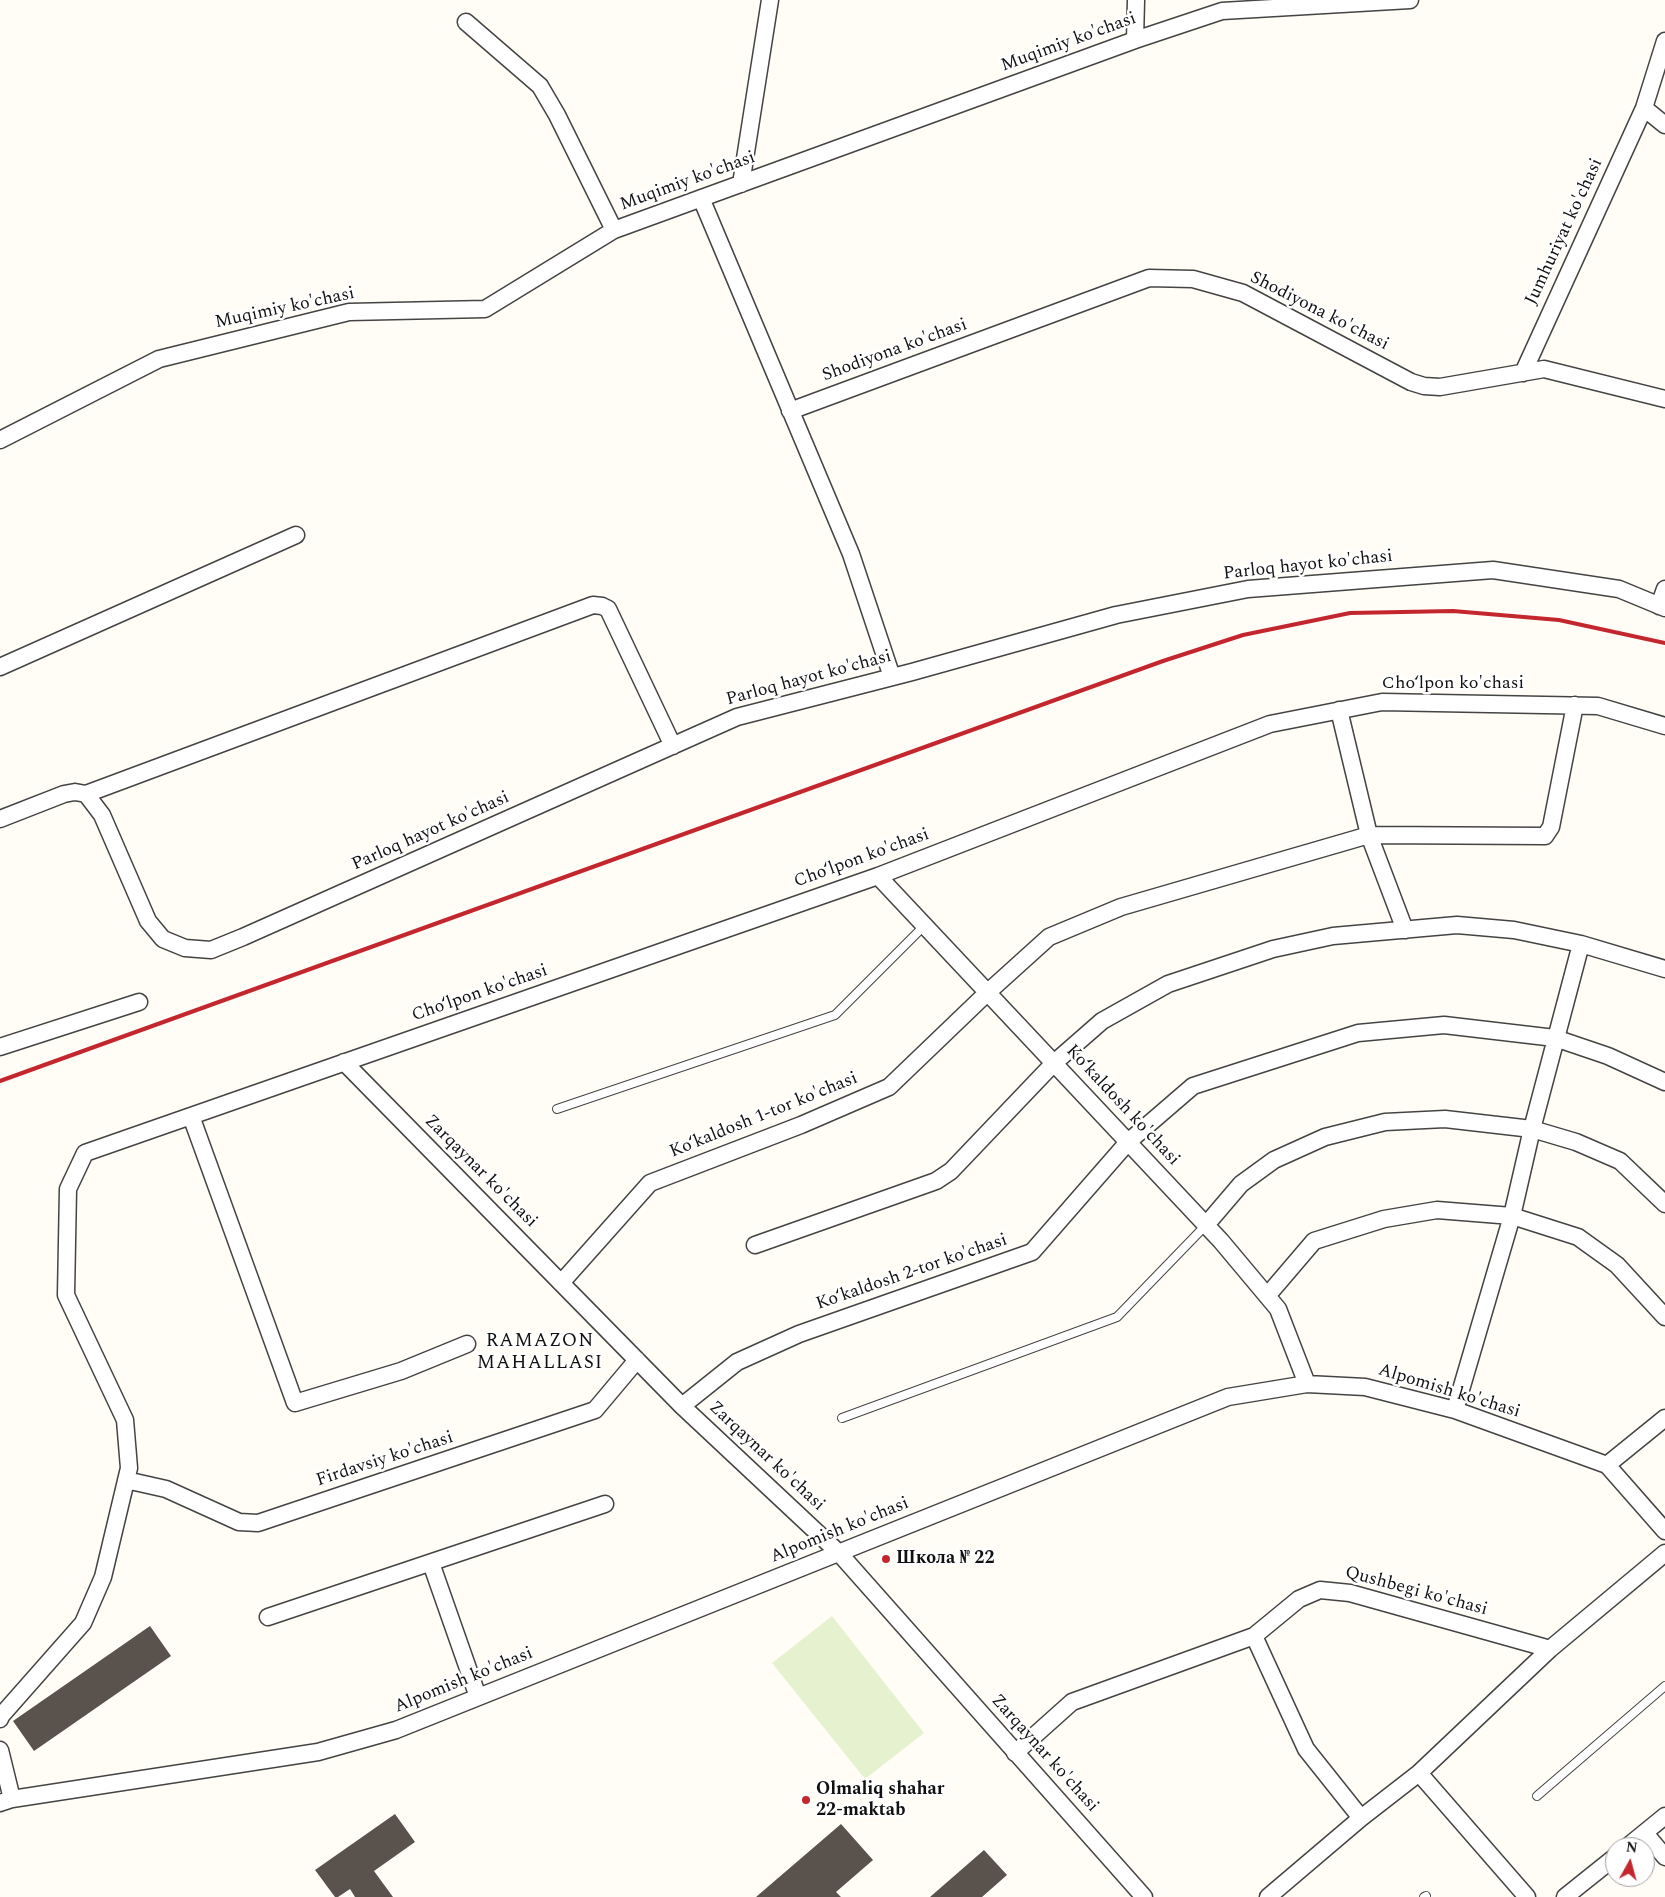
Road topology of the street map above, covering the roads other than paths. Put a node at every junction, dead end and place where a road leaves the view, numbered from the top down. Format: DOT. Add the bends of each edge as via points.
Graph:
graph roads {
  1 [pos="770,0"];
  2 [pos="1136,0"];
  3 [pos="1410,0"];
  4 [pos="1383,1"];
  5 [pos="466,22"];
  6 [pos="1135,40"];
  7 [pos="1665,42"];
  8 [pos="1644,108"];
  9 [pos="1665,125"];
  10 [pos="741,184"];
  11 [pos="701,198"];
  12 [pos="614,230"];
  13 [pos="1522,373"];
  14 [pos="1665,399"];
  15 [pos="790,411"];
  16 [pos="0,440"];
  17 [pos="296,535"];
  18 [pos="1665,589"];
  19 [pos="1662,607"];
  20 [pos="0,667"];
  21 [pos="892,678"];
  22 [pos="1575,705"];
  23 [pos="1339,710"];
  24 [pos="1665,726"];
  25 [pos="673,746"];
  26 [pos="86,794"];
  27 [pos="0,819"];
  28 [pos="1369,835"];
  29 [pos="878,876"];
  30 [pos="924,926"];
  31 [pos="1405,930"];
  32 [pos="1580,944"];
  33 [pos="1665,968"];
  34 [pos="988,993"];
  35 [pos="139,1002"];
  36 [pos="1555,1038"];
  37 [pos="0,1047"];
  38 [pos="344,1062"];
  39 [pos="1054,1063"];
  40 [pos="1665,1082"];
  41 [pos="557,1109"];
  42 [pos="191,1116"];
  43 [pos="1532,1129"];
  44 [pos="1128,1142"];
  45 [pos="1665,1204"];
  46 [pos="1512,1216"];
  47 [pos="1206,1225"];
  48 [pos="755,1245"];
  49 [pos="561,1283"];
  50 [pos="1267,1296"];
  51 [pos="1665,1317"];
  52 [pos="467,1344"];
  53 [pos="637,1360"];
  54 [pos="1307,1384"];
  55 [pos="682,1406"];
  56 [pos="1455,1410"];
  57 [pos="842,1418"];
  58 [pos="1665,1418"];
  59 [pos="1607,1465"];
  60 [pos="126,1480"];
  61 [pos="606,1504"];
  62 [pos="1665,1531"];
  63 [pos="839,1553"];
  64 [pos="1665,1553"];
  65 [pos="431,1563"];
  66 [pos="268,1618"];
  67 [pos="1254,1636"];
  68 [pos="1550,1649"];
  69 [pos="1665,1686"];
  70 [pos="478,1698"];
  71 [pos="0,1719"];
  72 [pos="0,1750"];
  73 [pos="1015,1753"];
  74 [pos="1419,1773"];
  75 [pos="1538,1796"];
  76 [pos="6,1801"];
  77 [pos="1665,1816"];
  78 [pos="1361,1818"];
  79 [pos="1645,1833"];
  80 [pos="1640,1837"];
  81 [pos="1665,1857"];
  82 [pos="1605,1865"];
  83 [pos="1144,1897"];
  84 [pos="1268,1897"];
  85 [pos="1527,1897"];
  86 [pos="1565,1897"];
  1 -- 10 [label="street"];
  2 -- 6 [label="street"];
  3 -- 4 [label="street, Muqimiy ko'chasi"];
  4 -- 6 [label="street, Muqimiy ko'chasi" via="1222,11"];
  5 -- 12 [label="street" via="540,86"];
  6 -- 10 [label="street, Muqimiy ko'chasi"];
  7 -- 8 [label="street, Jumhuriyat ko'chasi"];
  8 -- 9 [label="street"];
  8 -- 13 [label="street, Jumhuriyat ko'chasi"];
  10 -- 11 [label="street, Muqimiy ko'chasi"];
  11 -- 12 [label="street, Muqimiy ko'chasi"];
  11 -- 15 [label="street"];
  12 -- 16 [label="street, Muqimiy ko'chasi" via="485,309 349,312 159,359"];
  13 -- 14 [label="street, Shodiyona ko'chasi" via="1544,369"];
  13 -- 15 [label="street, Shodiyona ko'chasi" via="1440,387 1424,386 1243,293 1193,279 1149,278"];
  15 -- 21 [label="street" via="851,554"];
  17 -- 20 [label="street"];
  18 -- 19 [label="street"];
  19 -- 21 [label="street, Parloq hayot ko'chasi" via="1619,589 1493,570 1248,589 1116,615"];
  21 -- 25 [label="street, Parloq hayot ko'chasi" via="737,717"];
  22 -- 23 [label="street, Cho‘lpon ko'chasi" via="1382,702"];
  22 -- 24 [label="street, Cho‘lpon ko'chasi" via="1598,706"];
  22 -- 28 [label="street, Ko‘kaldosh 1-tor ko'chasi" via="1551,827 1545,836"];
  23 -- 28 [label="street"];
  23 -- 29 [label="street, Cho‘lpon ko'chasi" via="1270,724"];
  25 -- 26 [label="street" via="608,609 593,605"];
  25 -- 26 [label="street, Parloq hayot ko'chasi" via="211,950 185,948 163,939 148,921 102,815"];
  26 -- 27 [label="street" via="64,794"];
  28 -- 31 [label="street"];
  28 -- 34 [label="street, Ko‘kaldosh 1-tor ko'chasi" via="1121,907 1049,937"];
  29 -- 30 [label="street, Ko‘kaldosh ko'chasi"];
  29 -- 38 [label="street, Cho‘lpon ko'chasi"];
  30 -- 34 [label="street, Ko‘kaldosh ko'chasi"];
  30 -- 41 [label="lane" via="835,1015"];
  31 -- 32 [label="street" via="1457,926 1514,930"];
  31 -- 39 [label="street" via="1334,936 1273,949 1168,984 1102,1021"];
  32 -- 33 [label="street"];
  32 -- 36 [label="street"];
  34 -- 39 [label="street, Ko‘kaldosh ko'chasi"];
  34 -- 49 [label="street, Ko‘kaldosh 1-tor ko'chasi" via="889,1087 802,1125 650,1183"];
  35 -- 37 [label="street"];
  36 -- 40 [label="street, Ko‘kaldosh 2-tor ko'chasi" via="1608,1056"];
  36 -- 43 [label="street"];
  36 -- 44 [label="street, Ko‘kaldosh 2-tor ko'chasi" via="1444,1025 1358,1033 1192,1086"];
  38 -- 42 [label="street, Cho‘lpon ko'chasi"];
  38 -- 49 [label="street, Zarqaynar ko'chasi"];
  39 -- 44 [label="street, Ko‘kaldosh ko'chasi"];
  39 -- 48 [label="street" via="950,1171 936,1181"];
  42 -- 52 [label="street" via="295,1403 402,1371"];
  42 -- 60 [label="street, Cho‘lpon ko'chasi" via="85,1152 68,1189 66,1295 125,1420 129,1468"];
  43 -- 45 [label="street" via="1576,1142 1620,1161"];
  43 -- 46 [label="street"];
  43 -- 47 [label="street" via="1446,1119 1385,1122 1325,1137 1274,1160 1242,1184"];
  44 -- 47 [label="street, Ko‘kaldosh ko'chasi"];
  44 -- 55 [label="street, Ko‘kaldosh 2-tor ko'chasi" via="1032,1252 799,1334 737,1362"];
  46 -- 50 [label="street" via="1437,1210 1384,1219 1314,1241"];
  46 -- 51 [label="street" via="1578,1237 1617,1265"];
  46 -- 56 [label="street"];
  47 -- 50 [label="street, Ko‘kaldosh ko'chasi"];
  47 -- 57 [label="lane" via="1117,1317"];
  49 -- 53 [label="street, Zarqaynar ko'chasi"];
  50 -- 54 [label="street, Ko‘kaldosh ko'chasi" via="1278,1309"];
  53 -- 55 [label="street, Zarqaynar ko'chasi"];
  53 -- 60 [label="street, Firdavsiy ko'chasi" via="595,1410 258,1523 239,1522 166,1489"];
  54 -- 56 [label="street, Alpomish ko'chasi" via="1365,1387"];
  54 -- 63 [label="street, Alpomish ko'chasi" via="1228,1397"];
  55 -- 63 [label="street, Zarqaynar ko'chasi"];
  56 -- 59 [label="street, Alpomish ko'chasi"];
  58 -- 59 [label="street"];
  59 -- 62 [label="street, Alpomish ko'chasi"];
  60 -- 71 [label="street" via="103,1577 83,1622"];
  61 -- 65 [label="street"];
  63 -- 70 [label="street, Alpomish ko'chasi"];
  63 -- 73 [label="street, Zarqaynar ko'chasi"];
  64 -- 68 [label="street"];
  65 -- 66 [label="street"];
  65 -- 70 [label="street"];
  67 -- 68 [label="street, Qushbegi ko'chasi" via="1299,1599 1320,1590 1350,1593"];
  67 -- 73 [label="street, Qushbegi ko'chasi" via="1072,1702"];
  67 -- 78 [label="street" via="1306,1749"];
  68 -- 74 [label="street"];
  69 -- 75 [label="lane"];
  70 -- 76 [label="street, Alpomish ko'chasi" via="396,1730 318,1752"];
  72 -- 76 [label="street"];
  73 -- 83 [label="street, Zarqaynar ko'chasi"];
  74 -- 78 [label="street"];
  74 -- 85 [label="street"];
  77 -- 79 [label="street"];
  78 -- 84 [label="street"];
  79 -- 80 [label="street"];
  79 -- 81 [label="street"];
  82 -- 86 [label="street"];
}
